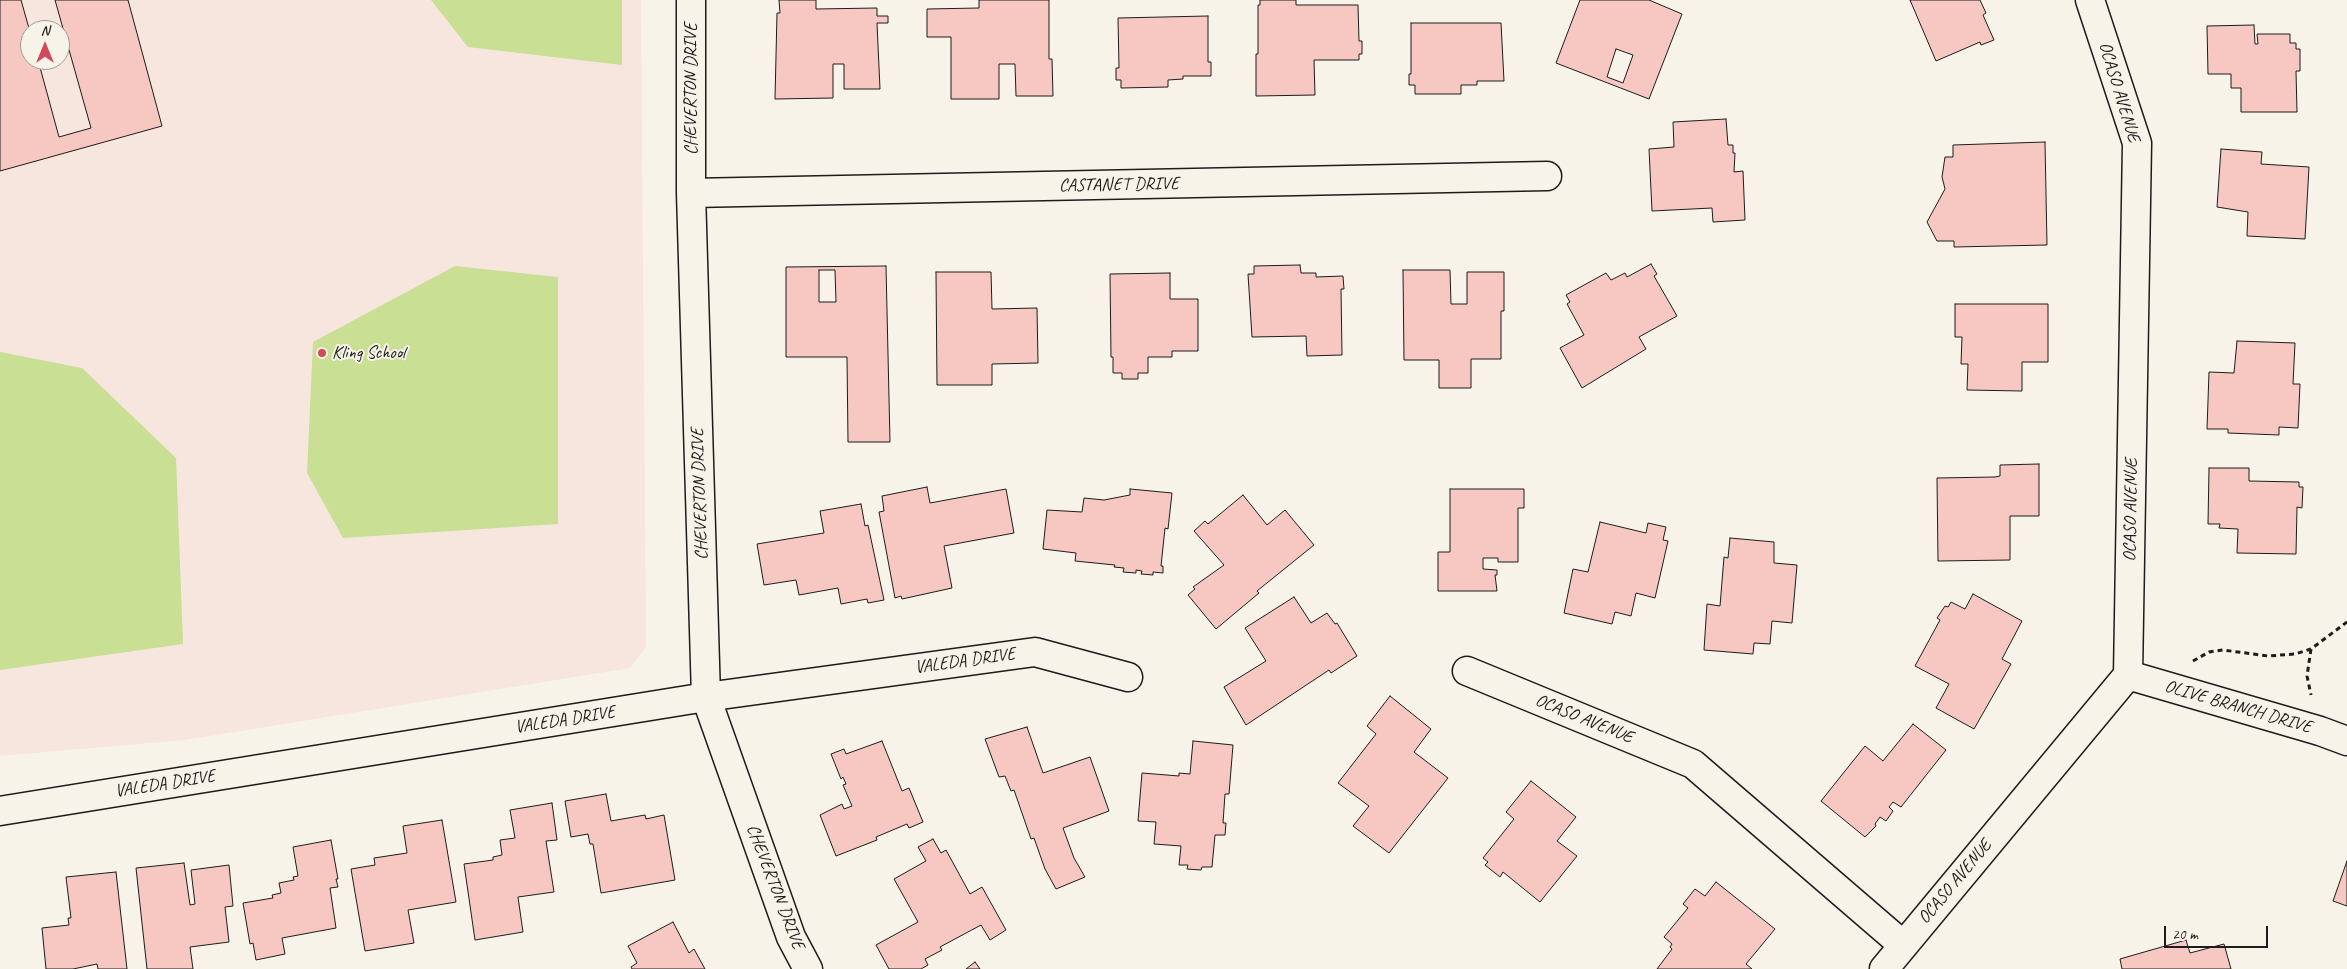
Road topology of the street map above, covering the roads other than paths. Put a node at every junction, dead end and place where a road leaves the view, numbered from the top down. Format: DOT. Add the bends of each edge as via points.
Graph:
graph roads {
  1 [pos="691,0"];
  2 [pos="2090,0"];
  3 [pos="1547,176"];
  4 [pos="691,193"];
  5 [pos="1467,671"];
  6 [pos="2128,674"];
  7 [pos="1128,677"];
  8 [pos="706,697"];
  9 [pos="2347,741"];
  10 [pos="0,811"];
  11 [pos="1903,945"];
  12 [pos="808,969"];
  13 [pos="1884,969"];
  1 -- 4 [label="street, CHEVERTON DRIVE"];
  2 -- 6 [label="street, OCASO AVENUE" via="2137,144"];
  3 -- 4 [label="street, CASTANET DRIVE"];
  4 -- 8 [label="street, CHEVERTON DRIVE"];
  5 -- 11 [label="street, OCASO AVENUE" via="1693,764"];
  6 -- 9 [label="street, OLIVE BRANCH DRIVE"];
  6 -- 11 [label="street, OCASO AVENUE"];
  7 -- 8 [label="street, VALEDA DRIVE" via="1035,652"];
  8 -- 10 [label="street, VALEDA DRIVE"];
  8 -- 12 [label="street, CHEVERTON DRIVE" via="791,937"];
  11 -- 13 [label="street, OCASO AVENUE"];
}
